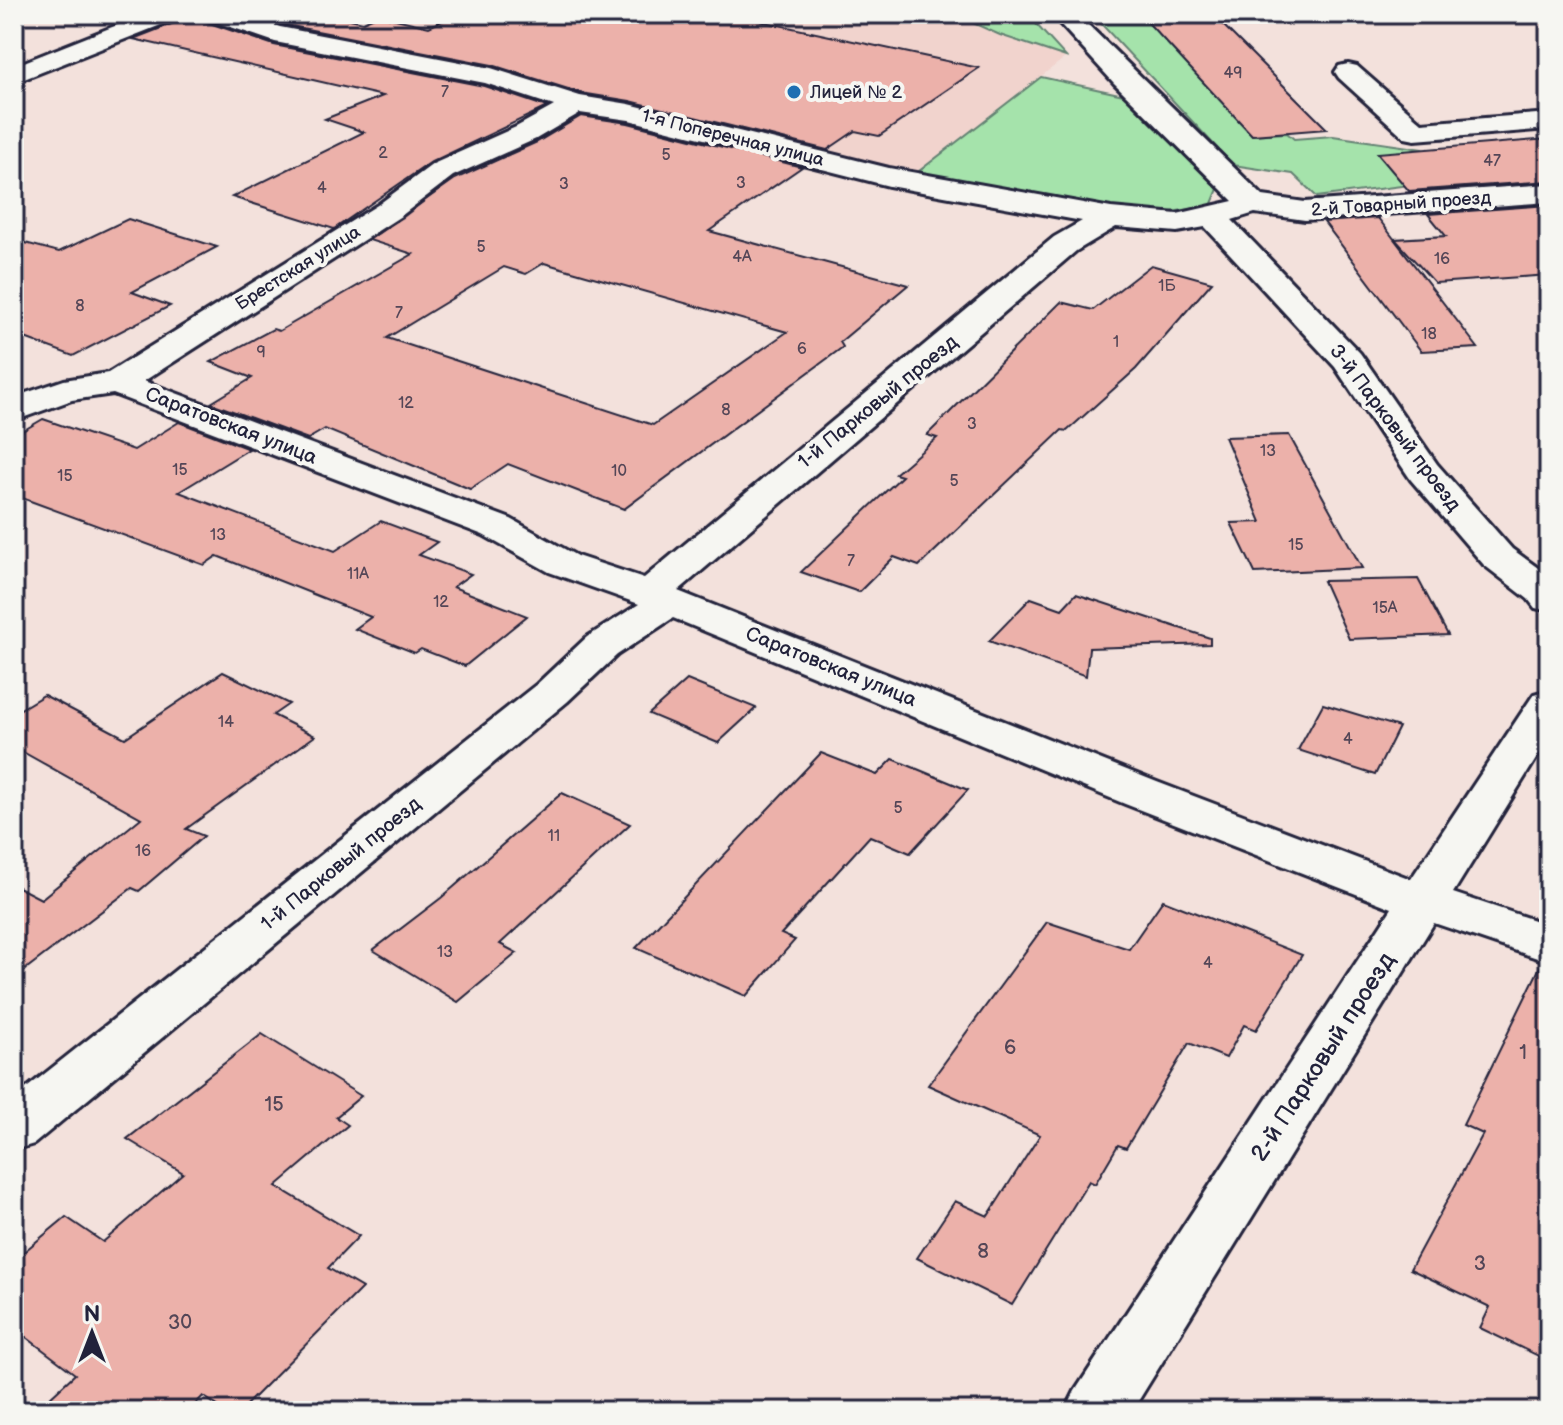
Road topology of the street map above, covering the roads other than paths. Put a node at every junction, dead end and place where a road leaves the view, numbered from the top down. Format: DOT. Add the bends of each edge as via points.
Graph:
graph roads {
  1 [pos="167,14"];
  2 [pos="216,14"];
  3 [pos="1063,14"];
  4 [pos="1348,72"];
  5 [pos="14,75"];
  6 [pos="576,104"];
  7 [pos="1549,121"];
  8 [pos="1549,193"];
  9 [pos="1254,204"];
  10 [pos="1214,216"];
  11 [pos="1111,217"];
  12 [pos="117,383"];
  13 [pos="14,410"];
  14 [pos="1547,594"];
  15 [pos="660,598"];
  16 [pos="1549,703"];
  17 [pos="1423,901"];
  18 [pos="1549,944"];
  19 [pos="14,1129"];
  20 [pos="1097,1411"];
  1 -- 5 [label="street"];
  2 -- 6 [label="street, 1-я Поперечная улица" via="275,34 491,76"];
  3 -- 9 [label="street"];
  4 -- 7 [label="street" via="1415,132"];
  6 -- 11 [label="street, 1-я Поперечная улица" via="629,112 889,177"];
  6 -- 12 [label="street, Брестская улица" via="443,170 390,210"];
  8 -- 9 [label="street, 2-й Товарный проезд" via="1305,211"];
  9 -- 10 [label="street, 1-я Поперечная улица"];
  10 -- 11 [label="street, 1-я Поперечная улица" via="1177,223"];
  10 -- 14 [label="street, 3-й Парковый проезд" via="1348,360 1424,472 1498,557"];
  11 -- 15 [label="street, 1-й Парковый проезд" via="1065,244"];
  12 -- 13 [label="street, Брестская улица" via="45,394"];
  12 -- 15 [label="street, Саратовская улица" via="497,527 563,564"];
  15 -- 17 [label="street, Саратовская улица"];
  15 -- 19 [label="street, 1-й Парковый проезд" via="552,693"];
  16 -- 17 [label="street, 2-й Парковый проезд"];
  17 -- 18 [label="street, Саратовская улица"];
  17 -- 20 [label="street, 2-й Парковый проезд"];
}
